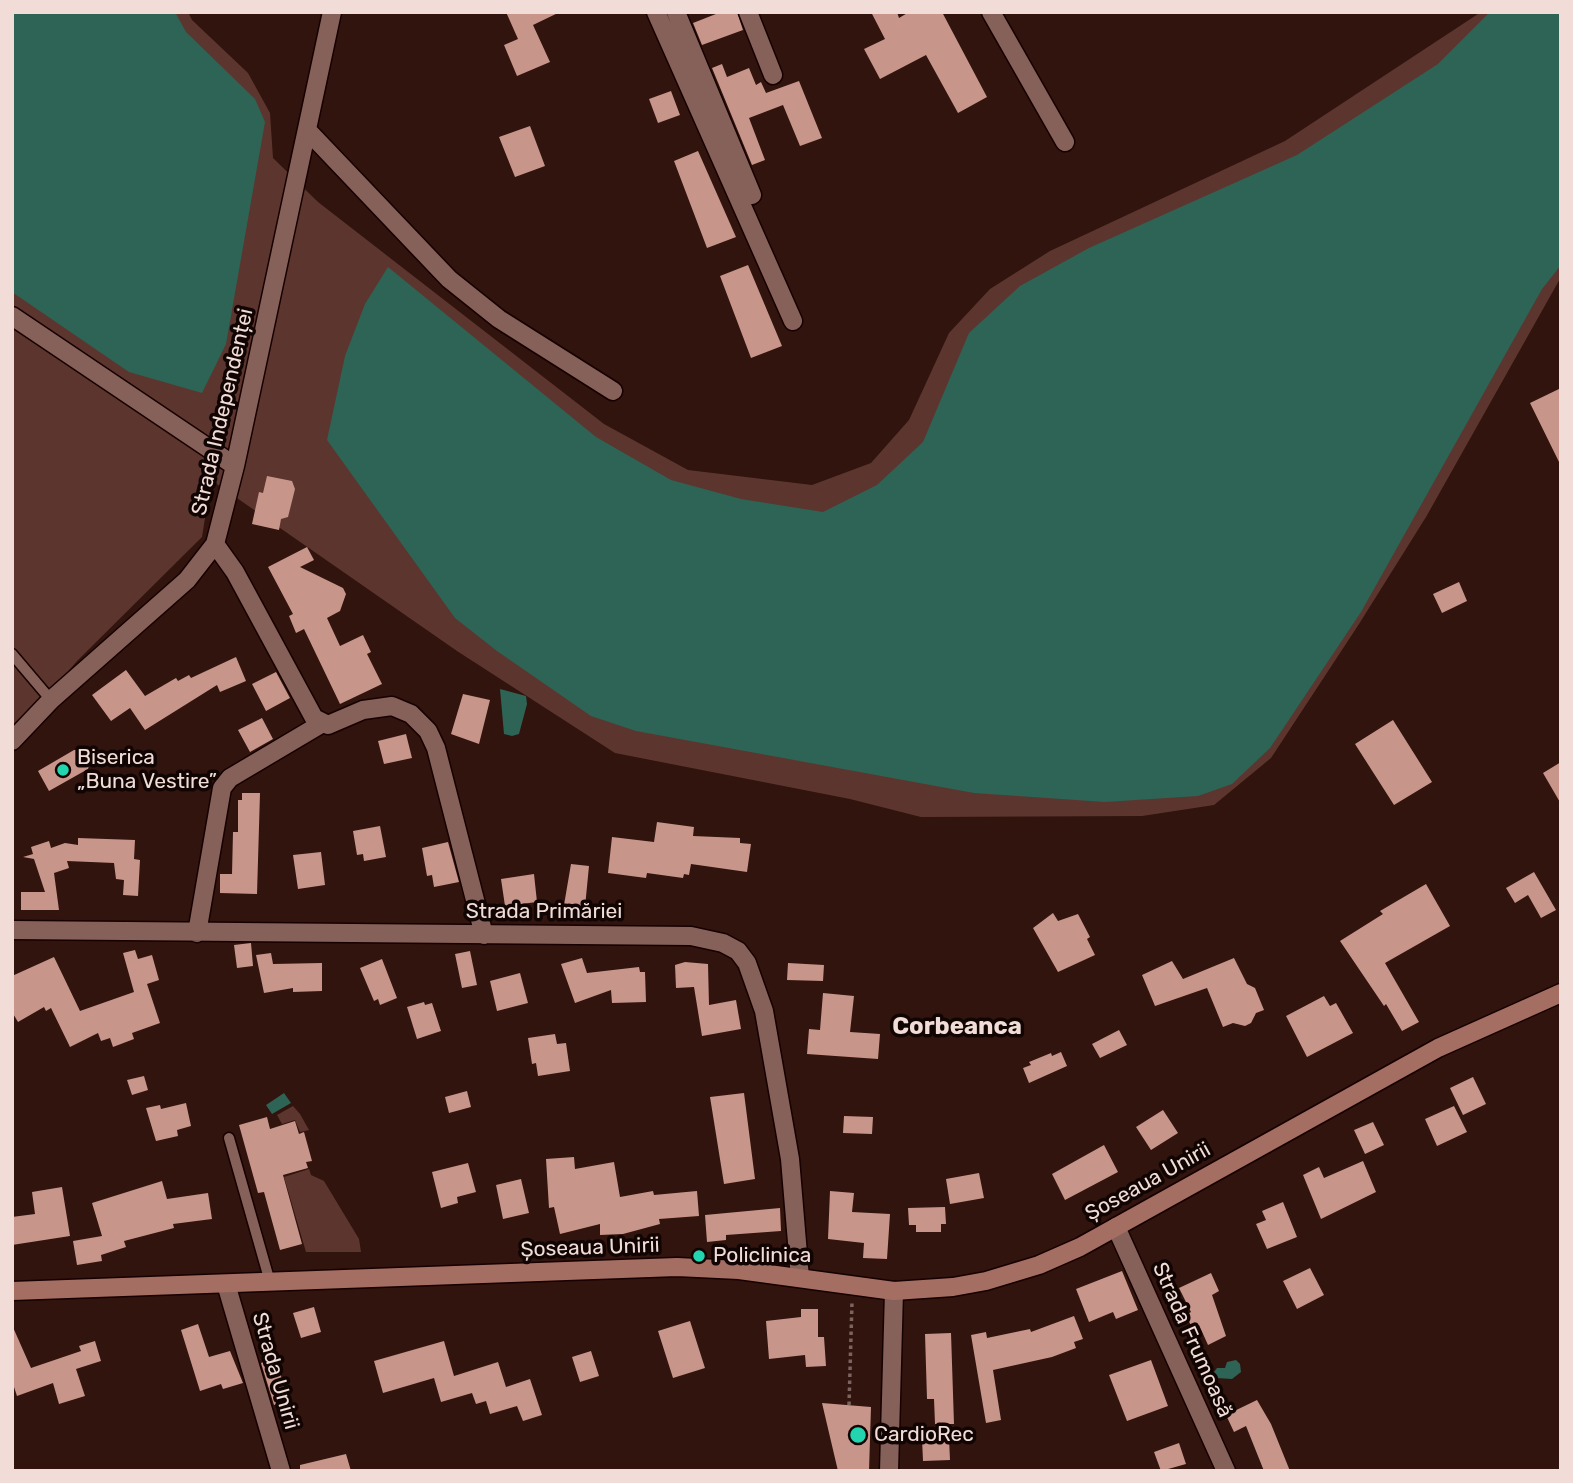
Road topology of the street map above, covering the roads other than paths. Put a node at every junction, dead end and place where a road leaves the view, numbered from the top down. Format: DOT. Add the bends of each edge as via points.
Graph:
graph roads {
  1 [pos="656,12"];
  2 [pos="676,12"];
  3 [pos="748,12"];
  4 [pos="991,12"];
  5 [pos="335,13"];
  6 [pos="773,75"];
  7 [pos="308,131"];
  8 [pos="1065,142"];
  9 [pos="752,195"];
  10 [pos="12,316"];
  11 [pos="793,321"];
  12 [pos="613,391"];
  13 [pos="235,466"];
  14 [pos="215,544"];
  15 [pos="12,654"];
  16 [pos="51,700"];
  17 [pos="321,724"];
  18 [pos="12,741"];
  19 [pos="12,930"];
  20 [pos="197,933"];
  21 [pos="484,935"];
  22 [pos="1561,993"];
  23 [pos="229,1138"];
  24 [pos="1116,1227"];
  25 [pos="800,1278"];
  26 [pos="270,1282"];
  27 [pos="226,1284"];
  28 [pos="12,1291"];
  29 [pos="894,1291"];
  30 [pos="281,1471"];
  31 [pos="889,1471"];
  32 [pos="1226,1471"];
  1 -- 11 [label="street"];
  2 -- 9 [label="street"];
  3 -- 6 [label="street"];
  4 -- 8 [label="street"];
  5 -- 7 [label="street, Strada Independenței"];
  7 -- 12 [label="street" via="449,279 499,319"];
  7 -- 13 [label="street, Strada Independenței"];
  10 -- 13 [label="street"];
  13 -- 14 [label="street, Strada Independenței"];
  14 -- 16 [label="street, Strada Independenței" via="187,580"];
  14 -- 17 [label="street" via="235,572 302,700"];
  15 -- 16 [label="lane"];
  16 -- 18 [label="street, Strada Independenței"];
  17 -- 20 [label="street" via="230,778 222,788"];
  17 -- 21 [label="street" via="392,706 421,722 436,748"];
  19 -- 20 [label="street, Strada Primăriei"];
  20 -- 21 [label="street, Strada Primăriei"];
  21 -- 25 [label="street, Strada Primăriei" via="691,936 738,951 752,974 764,1011 779,1088"];
  22 -- 24 [label="main road, Șoseaua Unirii" via="1438,1048"];
  23 -- 26 [label="lane"];
  24 -- 29 [label="main road, Șoseaua Unirii" via="1009,1275 953,1287"];
  24 -- 32 [label="street, Strada Frumoasă"];
  25 -- 26 [label="main road, Șoseaua Unirii" via="677,1268"];
  25 -- 29 [label="main road, Șoseaua Unirii"];
  26 -- 27 [label="main road, Șoseaua Unirii"];
  27 -- 28 [label="main road, Șoseaua Unirii"];
  27 -- 30 [label="street, Strada Unirii"];
  29 -- 31 [label="street"];
}
